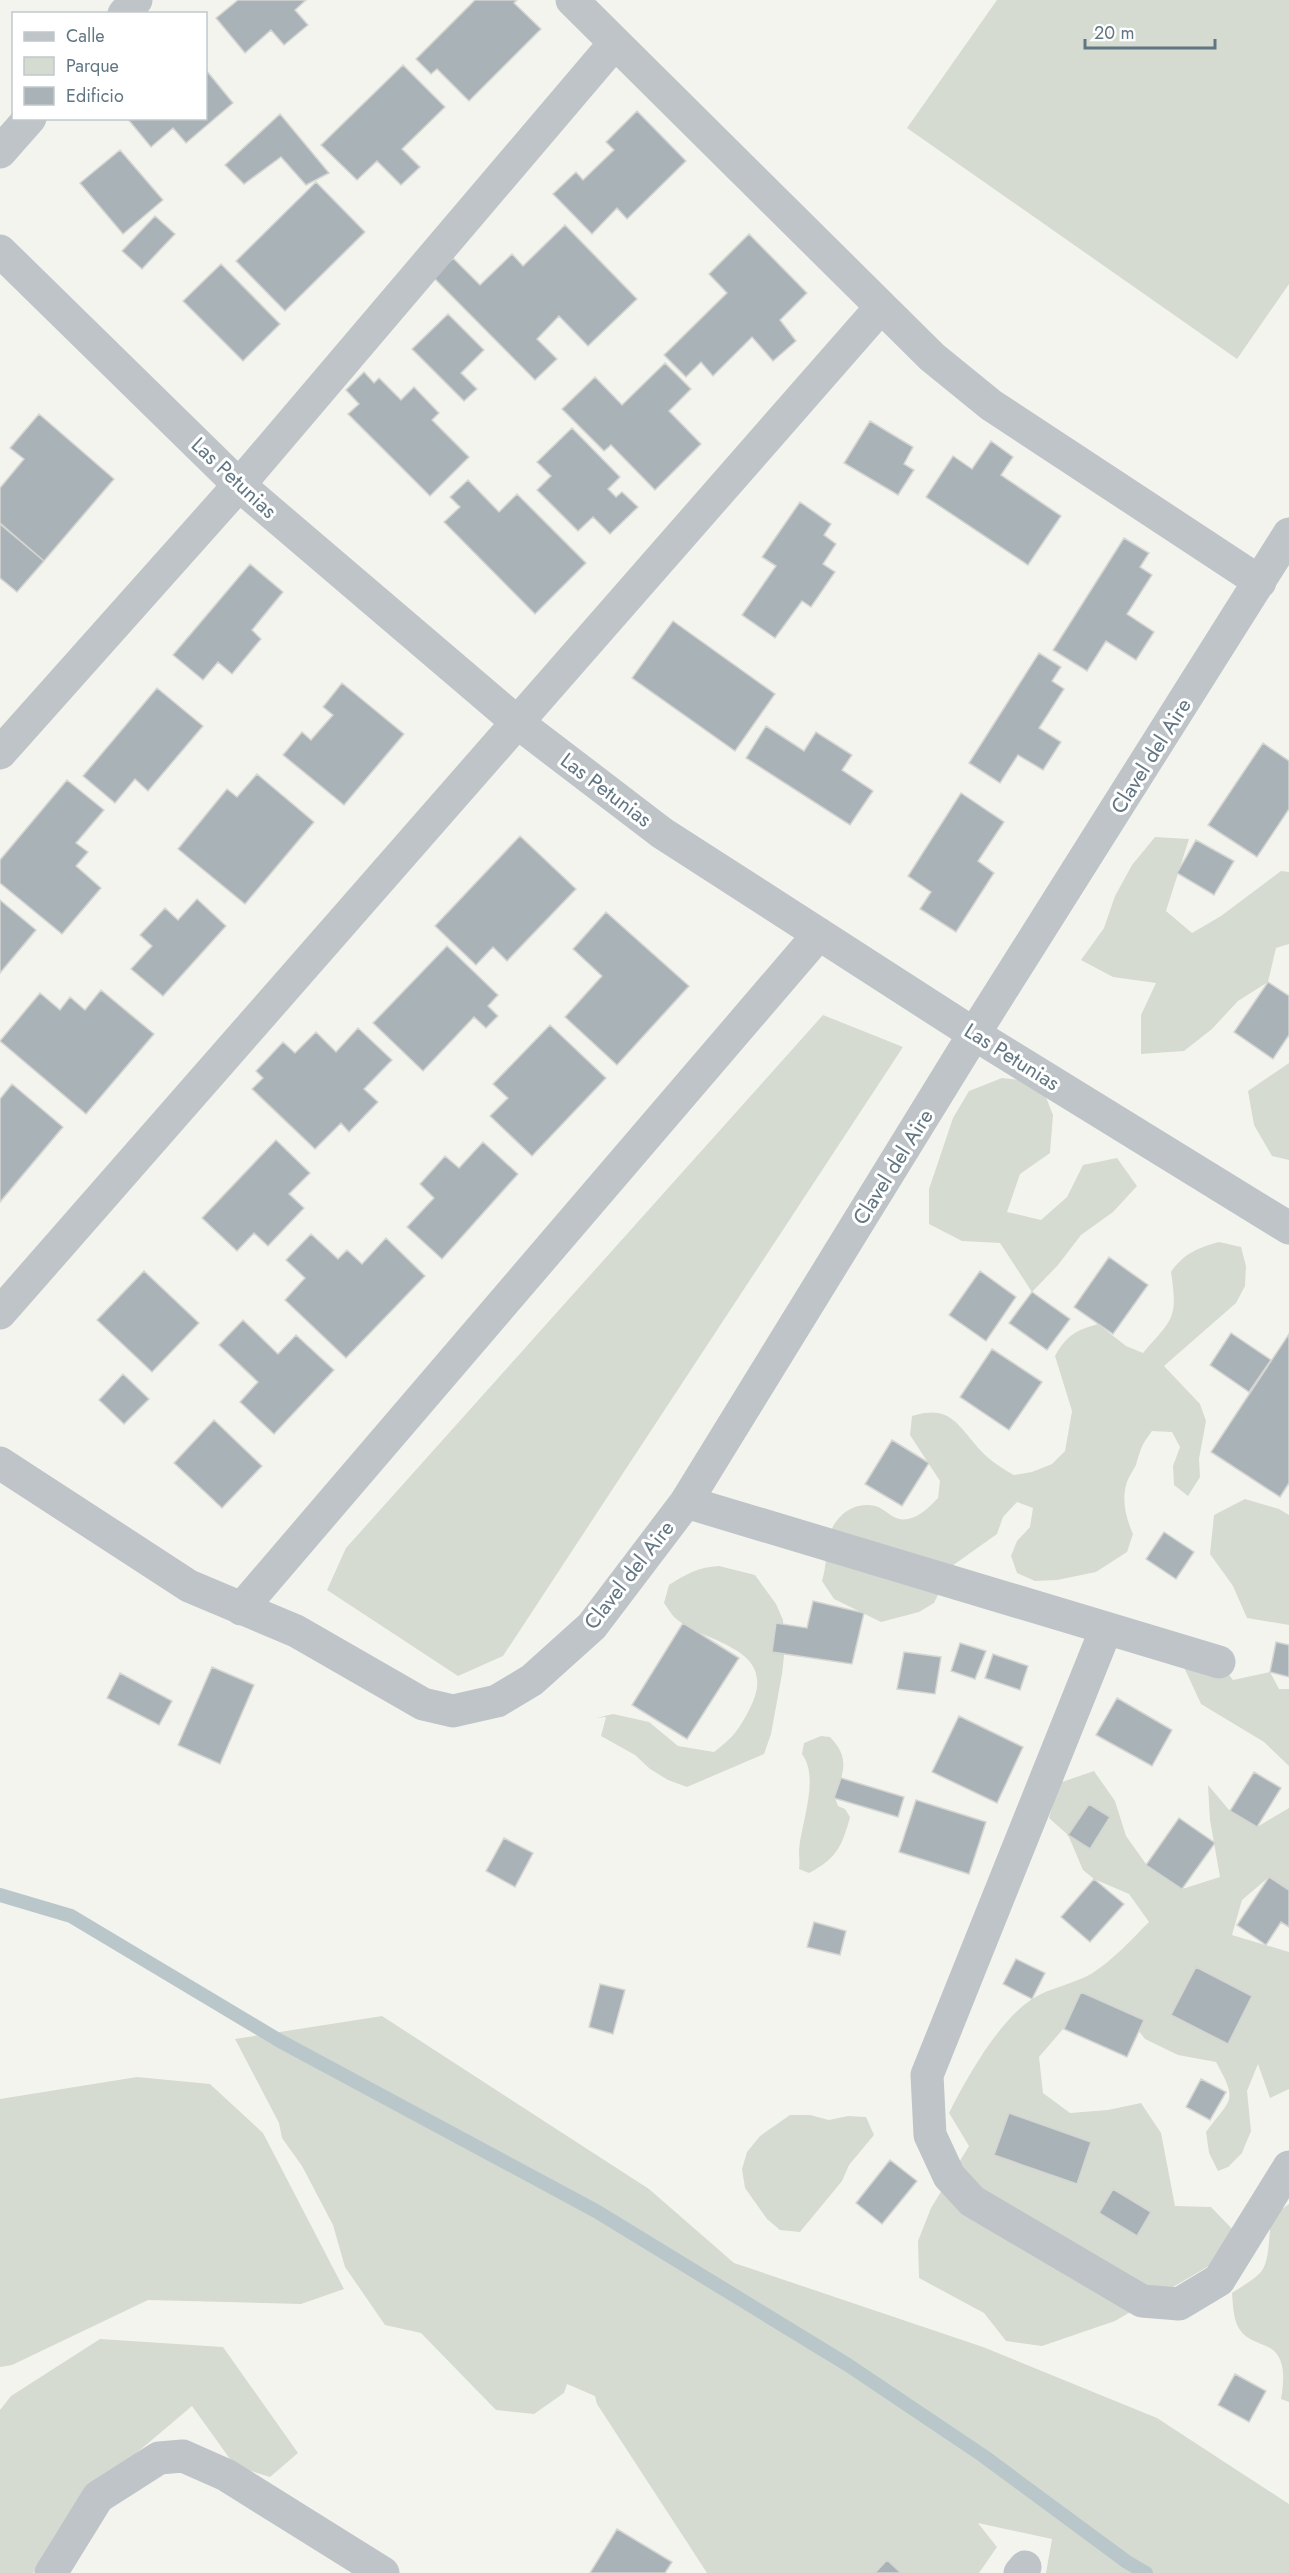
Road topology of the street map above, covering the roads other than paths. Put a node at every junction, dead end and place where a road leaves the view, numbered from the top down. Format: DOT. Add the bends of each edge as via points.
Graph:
graph roads {
  1 [pos="136,0"];
  2 [pos="572,0"];
  3 [pos="126,12"];
  4 [pos="614,44"];
  5 [pos="28,120"];
  6 [pos="0,152"];
  7 [pos="0,251"];
  8 [pos="881,307"];
  9 [pos="239,485"];
  10 [pos="1289,534"];
  11 [pos="1260,582"];
  12 [pos="518,723"];
  13 [pos="0,753"];
  14 [pos="819,934"];
  15 [pos="975,1035"];
  16 [pos="1289,1228"];
  17 [pos="0,1312"];
  18 [pos="0,1463"];
  19 [pos="686,1502"];
  20 [pos="241,1609"];
  21 [pos="1106,1629"];
  22 [pos="1219,1662"];
  23 [pos="1289,2167"];
  24 [pos="51,2573"];
  25 [pos="383,2573"];
  1 -- 3 [label="street"];
  2 -- 4 [label="street"];
  4 -- 8 [label="street"];
  4 -- 9 [label="street"];
  5 -- 6 [label="street"];
  7 -- 9 [label="street, Las Petunias"];
  8 -- 11 [label="street" via="932,357 991,405"];
  8 -- 12 [label="street"];
  9 -- 12 [label="street, Las Petunias"];
  9 -- 13 [label="street"];
  10 -- 11 [label="street, Clavel del Aire"];
  11 -- 15 [label="street, Clavel del Aire"];
  12 -- 14 [label="street, Las Petunias" via="662,833"];
  12 -- 17 [label="street"];
  14 -- 15 [label="street, Las Petunias"];
  14 -- 20 [label="street"];
  15 -- 16 [label="street, Las Petunias"];
  15 -- 19 [label="street, Clavel del Aire"];
  18 -- 20 [label="street, Clavel del Aire" via="189,1586"];
  19 -- 20 [label="street, Clavel del Aire" via="592,1626 532,1680 497,1701 453,1711 423,1704 296,1631"];
  19 -- 21 [label="street"];
  21 -- 22 [label="street"];
  21 -- 23 [label="street" via="927,2075 930,2135 949,2176 972,2201 1142,2301 1179,2304 1219,2280"];
  24 -- 25 [label="street" via="98,2497 159,2458 183,2456 226,2475"];
}
